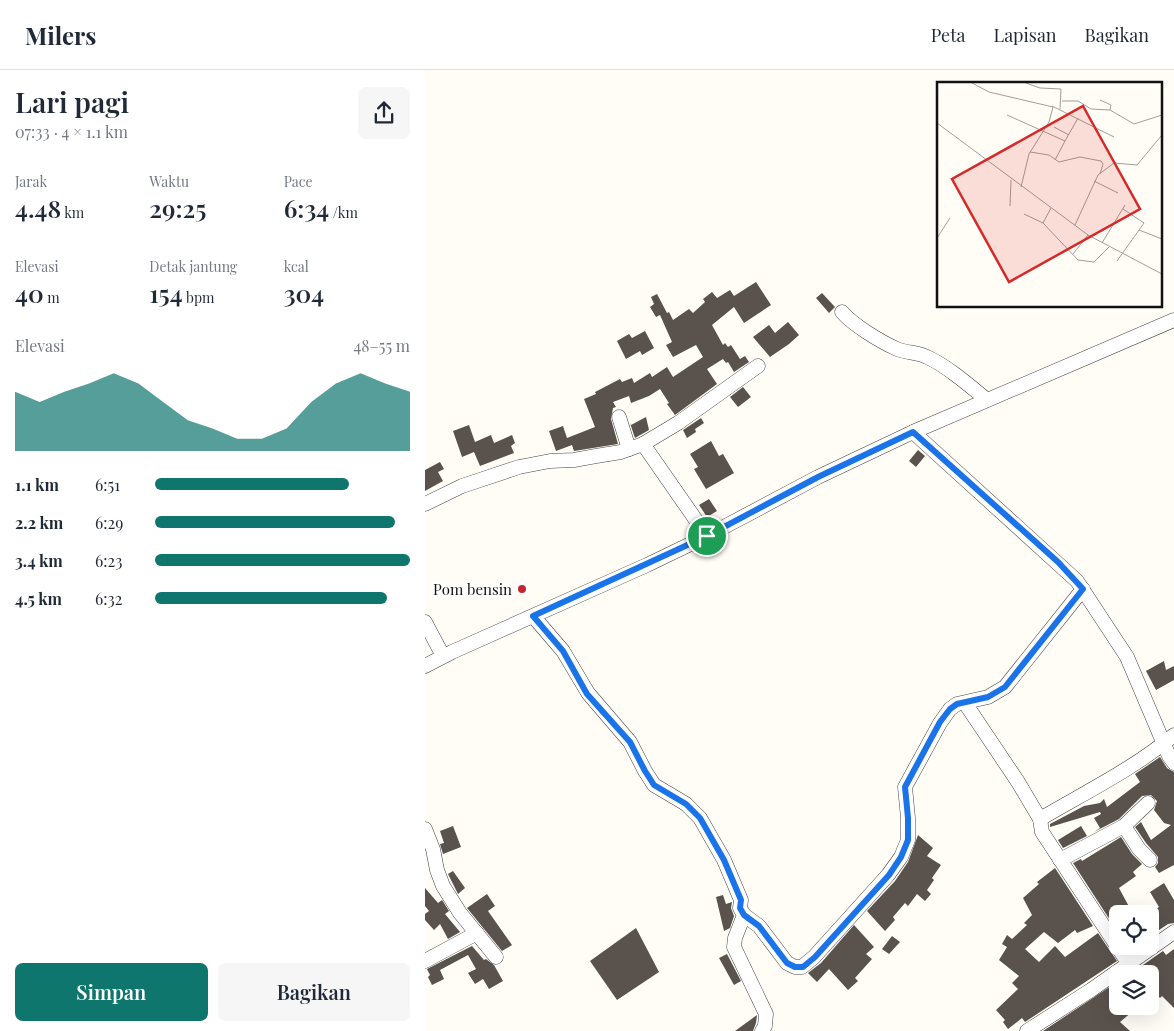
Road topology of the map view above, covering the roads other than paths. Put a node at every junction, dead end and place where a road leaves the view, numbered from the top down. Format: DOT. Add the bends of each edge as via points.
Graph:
graph roads {
  1 [pos="842,312"];
  2 [pos="1174,320"];
  3 [pos="758,366"];
  4 [pos="987,400"];
  5 [pos="619,418"];
  6 [pos="913,432"];
  7 [pos="643,444"];
  8 [pos="629,449"];
  9 [pos="425,504"];
  10 [pos="707,536"];
  11 [pos="1083,589"];
  12 [pos="533,616"];
  13 [pos="425,622"];
  14 [pos="443,656"];
  15 [pos="425,666"];
  16 [pos="965,703"];
  17 [pos="1169,740"];
  18 [pos="1174,764"];
  19 [pos="1148,803"];
  20 [pos="1040,819"];
  21 [pos="1124,826"];
  22 [pos="425,829"];
  23 [pos="1060,860"];
  24 [pos="1150,860"];
  25 [pos="744,915"];
  26 [pos="1174,932"];
  27 [pos="477,933"];
  28 [pos="496,957"];
  29 [pos="425,961"];
  30 [pos="1128,964"];
  31 [pos="762,1031"];
  32 [pos="1027,1031"];
  1 -- 4 [label="street" via="858,326 897,349 931,359"];
  2 -- 4 [label="street"];
  3 -- 7 [label="street"];
  4 -- 6 [label="street"];
  5 -- 8 [label="street"];
  6 -- 10 [label="street" via="818,477"];
  6 -- 11 [label="street" via="1058,562"];
  7 -- 8 [label="street"];
  7 -- 10 [label="street"];
  8 -- 9 [label="street" via="519,467 463,486"];
  10 -- 12 [label="street"];
  11 -- 16 [label="street" via="1005,687 988,697"];
  11 -- 17 [label="street" via="1127,657"];
  12 -- 14 [label="street"];
  12 -- 25 [label="street" via="563,651 587,694 630,742 654,785 686,804 700,818 724,860"];
  13 -- 14 [label="street"];
  14 -- 15 [label="street"];
  16 -- 20 [label="street"];
  16 -- 25 [label="street" via="950,709 940,722 908,779 905,794 908,840 901,857 889,875 815,957 803,967 787,963 759,926"];
  17 -- 18 [label="street"];
  17 -- 20 [label="street"];
  19 -- 21 [label="street"];
  20 -- 23 [label="street" via="1042,832"];
  21 -- 23 [label="street"];
  21 -- 24 [label="street"];
  22 -- 27 [label="street" via="443,886"];
  23 -- 30 [label="street"];
  25 -- 31 [label="street" via="734,946 766,1014"];
  26 -- 30 [label="street"];
  27 -- 28 [label="street"];
  27 -- 29 [label="street"];
  30 -- 32 [label="street"];
}
